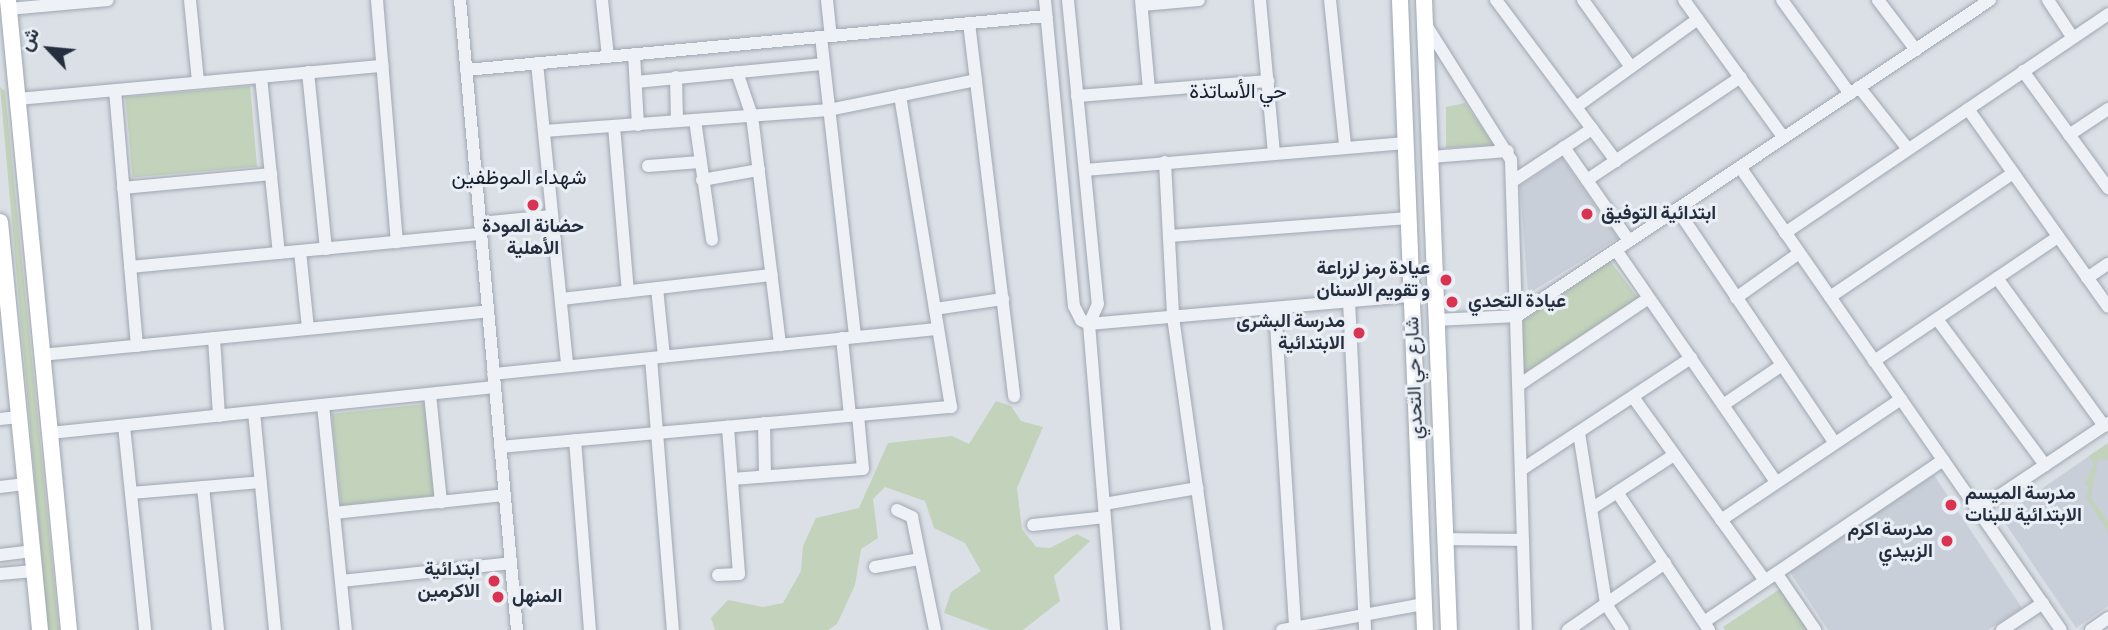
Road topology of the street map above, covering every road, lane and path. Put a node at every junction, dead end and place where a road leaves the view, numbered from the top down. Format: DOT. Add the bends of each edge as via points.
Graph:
graph roads {
  1 [pos="108,0"];
  2 [pos="190,0"];
  3 [pos="377,0"];
  4 [pos="460,0"];
  5 [pos="602,0"];
  6 [pos="827,0"];
  7 [pos="1045,0"];
  8 [pos="1068,0"];
  9 [pos="1199,0"];
  10 [pos="1260,0"];
  11 [pos="1331,0"];
  12 [pos="1400,0"];
  13 [pos="1424,0"];
  14 [pos="1496,0"];
  15 [pos="1583,0"];
  16 [pos="1684,0"];
  17 [pos="1782,0"];
  18 [pos="1878,0"];
  19 [pos="1990,0"];
  20 [pos="2048,0"];
  21 [pos="1142,3"];
  22 [pos="9,4"];
  23 [pos="1971,5"];
  24 [pos="2108,14"];
  25 [pos="1046,16"];
  26 [pos="1698,19"];
  27 [pos="969,23"];
  28 [pos="1425,24"];
  29 [pos="826,36"];
  30 [pos="2073,38"];
  31 [pos="1916,50"];
  32 [pos="634,54"];
  33 [pos="608,57"];
  34 [pos="537,64"];
  35 [pos="824,64"];
  36 [pos="383,66"];
  37 [pos="1631,67"];
  38 [pos="466,70"];
  39 [pos="2023,71"];
  40 [pos="307,72"];
  41 [pos="737,72"];
  42 [pos="261,77"];
  43 [pos="676,77"];
  44 [pos="1741,77"];
  45 [pos="976,80"];
  46 [pos="1268,80"];
  47 [pos="198,82"];
  48 [pos="636,82"];
  49 [pos="0,84"];
  50 [pos="115,90"];
  51 [pos="1149,90"];
  52 [pos="1855,90"];
  53 [pos="900,95"];
  54 [pos="17,96"];
  55 [pos="1077,96"];
  56 [pos="1576,107"];
  57 [pos="1968,109"];
  58 [pos="2108,109"];
  59 [pos="829,110"];
  60 [pos="752,116"];
  61 [pos="695,120"];
  62 [pos="677,121"];
  63 [pos="638,125"];
  64 [pos="614,126"];
  65 [pos="1592,129"];
  66 [pos="544,131"];
  67 [pos="2069,135"];
  68 [pos="1784,138"];
  69 [pos="1406,143"];
  70 [pos="1345,146"];
  71 [pos="1564,147"];
  72 [pos="1908,149"];
  73 [pos="1508,152"];
  74 [pos="1275,153"];
  75 [pos="1430,157"];
  76 [pos="1616,161"];
  77 [pos="700,162"];
  78 [pos="1165,162"];
  79 [pos="648,166"];
  80 [pos="1740,167"];
  81 [pos="759,170"];
  82 [pos="1085,170"];
  83 [pos="2013,173"];
  84 [pos="271,174"];
  85 [pos="702,180"];
  86 [pos="1587,180"];
  87 [pos="1513,181"];
  88 [pos="123,188"];
  89 [pos="2108,188"];
  90 [pos="1676,209"];
  91 [pos="552,216"];
  92 [pos="1409,218"];
  93 [pos="0,222"];
  94 [pos="480,229"];
  95 [pos="1785,233"];
  96 [pos="1170,236"];
  97 [pos="1433,237"];
  98 [pos="2058,237"];
  99 [pos="712,240"];
  100 [pos="1410,240"];
  101 [pos="1629,241"];
  102 [pos="397,242"];
  103 [pos="326,249"];
  104 [pos="1616,250"];
  105 [pos="300,251"];
  106 [pos="279,253"];
  107 [pos="1799,253"];
  108 [pos="2108,264"];
  109 [pos="130,267"];
  110 [pos="1435,271"];
  111 [pos="1411,274"];
  112 [pos="772,275"];
  113 [pos="1997,278"];
  114 [pos="2087,278"];
  115 [pos="657,288"];
  116 [pos="628,291"];
  117 [pos="1412,296"];
  118 [pos="1830,297"];
  119 [pos="1649,298"];
  120 [pos="1737,298"];
  121 [pos="561,299"];
  122 [pos="1003,299"];
  123 [pos="1349,301"];
  124 [pos="2108,307"];
  125 [pos="1275,308"];
  126 [pos="935,309"];
  127 [pos="488,311"];
  128 [pos="1517,316"];
  129 [pos="1173,317"];
  130 [pos="1937,319"];
  131 [pos="1437,320"];
  132 [pos="1089,324"];
  133 [pos="5,326"];
  134 [pos="308,329"];
  135 [pos="938,329"];
  136 [pos="214,338"];
  137 [pos="848,338"];
  138 [pos="780,345"];
  139 [pos="137,346"];
  140 [pos="6,352"];
  141 [pos="42,355"];
  142 [pos="664,356"];
  143 [pos="650,358"];
  144 [pos="1691,358"];
  145 [pos="1874,361"];
  146 [pos="1782,365"];
  147 [pos="567,366"];
  148 [pos="494,381"];
  149 [pos="1519,385"];
  150 [pos="1439,388"];
  151 [pos="1416,391"];
  152 [pos="430,394"];
  153 [pos="1014,396"];
  154 [pos="1633,397"];
  155 [pos="1901,399"];
  156 [pos="323,405"];
  157 [pos="1723,405"];
  158 [pos="254,412"];
  159 [pos="854,415"];
  160 [pos="219,416"];
  161 [pos="19,417"];
  162 [pos="0,419"];
  163 [pos="764,423"];
  164 [pos="2106,424"];
  165 [pos="124,426"];
  166 [pos="728,426"];
  167 [pos="50,433"];
  168 [pos="655,433"];
  169 [pos="1579,433"];
  170 [pos="1417,437"];
  171 [pos="1440,438"];
  172 [pos="575,440"];
  173 [pos="1835,443"];
  174 [pos="500,446"];
  175 [pos="1674,455"];
  176 [pos="1943,460"];
  177 [pos="2045,465"];
  178 [pos="1521,470"];
  179 [pos="765,476"];
  180 [pos="732,479"];
  181 [pos="261,482"];
  182 [pos="1776,482"];
  183 [pos="26,484"];
  184 [pos="0,487"];
  185 [pos="203,487"];
  186 [pos="1198,488"];
  187 [pos="1617,492"];
  188 [pos="131,493"];
  189 [pos="504,495"];
  190 [pos="441,502"];
  191 [pos="1591,509"];
  192 [pos="897,510"];
  193 [pos="1978,510"];
  194 [pos="1104,511"];
  195 [pos="334,513"];
  196 [pos="1721,520"];
  197 [pos="1033,525"];
  198 [pos="1445,539"];
  199 [pos="1523,540"];
  200 [pos="32,551"];
  201 [pos="0,555"];
  202 [pos="920,559"];
  203 [pos="511,564"];
  204 [pos="1665,564"];
  205 [pos="875,567"];
  206 [pos="34,570"];
  207 [pos="0,574"];
  208 [pos="1777,574"];
  209 [pos="718,575"];
  210 [pos="341,581"];
  211 [pos="1765,581"];
  212 [pos="2043,603"];
  213 [pos="1424,604"];
  214 [pos="1606,604"];
  215 [pos="1364,615"];
  216 [pos="2108,618"];
  217 [pos="1707,626"];
  218 [pos="1291,629"];
  219 [pos="40,630"];
  220 [pos="69,630"];
  221 [pos="145,630"];
  222 [pos="218,630"];
  223 [pos="275,630"];
  224 [pos="345,630"];
  225 [pos="517,630"];
  226 [pos="590,630"];
  227 [pos="673,630"];
  228 [pos="935,630"];
  229 [pos="1114,630"];
  230 [pos="1217,630"];
  231 [pos="1365,630"];
  232 [pos="1426,630"];
  233 [pos="1449,630"];
  234 [pos="1526,630"];
  235 [pos="1569,630"];
  236 [pos="1623,630"];
  237 [pos="1815,630"];
  238 [pos="2002,630"];
  239 [pos="2061,630"];
  240 [pos="2091,630"];
  1 -- 22 [label="street"];
  2 -- 47 [label="street"];
  3 -- 36 [label="street"];
  4 -- 38 [label="street"];
  5 -- 33 [label="street"];
  6 -- 29 [label="street"];
  7 -- 25 [label="street"];
  8 -- 55 [label="street"];
  9 -- 21 [label="street"];
  10 -- 46 [label="street"];
  11 -- 70 [label="street"];
  12 -- 69 [label="main road, شارع حي التحدي"];
  13 -- 28 [label="main road, شارع حي التحدي"];
  14 -- 56 [label="street"];
  15 -- 37 [label="street"];
  16 -- 26 [label="street"];
  17 -- 52 [label="street"];
  18 -- 31 [label="street"];
  19 -- 23 [label="street"];
  20 -- 30 [label="street"];
  21 -- 51 [label="street"];
  22 -- 54 [label="main road"];
  23 -- 31 [label="street"];
  24 -- 30 [label="street"];
  25 -- 27 [label="street"];
  25 -- 132 [label="street" via="1074,306"];
  26 -- 37 [label="street"];
  26 -- 44 [label="street"];
  27 -- 29 [label="street"];
  27 -- 45 [label="street"];
  28 -- 73 [label="street"];
  28 -- 75 [label="main road, شارع حي التحدي"];
  29 -- 32 [label="street"];
  29 -- 35 [label="street"];
  30 -- 39 [label="street"];
  31 -- 52 [label="street"];
  32 -- 33 [label="street"];
  32 -- 48 [label="street"];
  33 -- 34 [label="street"];
  34 -- 38 [label="street"];
  34 -- 66 [label="street"];
  35 -- 41 [label="street"];
  35 -- 59 [label="street"];
  36 -- 40 [label="street"];
  36 -- 102 [label="street"];
  37 -- 56 [label="street"];
  38 -- 94 [label="street"];
  39 -- 57 [label="street"];
  39 -- 67 [label="street"];
  40 -- 42 [label="street"];
  40 -- 103 [label="street"];
  41 -- 43 [label="street"];
  41 -- 60 [label="street"];
  42 -- 47 [label="street"];
  42 -- 84 [label="street"];
  43 -- 48 [label="street"];
  43 -- 62 [label="street"];
  44 -- 68 [label="street"];
  44 -- 76 [label="street"];
  45 -- 53 [label="street"];
  45 -- 122 [label="street"];
  46 -- 51 [label="street"];
  46 -- 74 [label="street"];
  47 -- 50 [label="street"];
  48 -- 63 [label="street"];
  49 -- 54 [label="main road"];
  50 -- 54 [label="street"];
  50 -- 88 [label="street"];
  51 -- 55 [label="street"];
  52 -- 68 [label="street"];
  52 -- 72 [label="street"];
  53 -- 59 [label="street"];
  53 -- 126 [label="street"];
  54 -- 141 [label="main road"];
  55 -- 82 [label="street"];
  56 -- 65 [label="street"];
  57 -- 72 [label="street"];
  57 -- 83 [label="street"];
  58 -- 67 [label="street"];
  59 -- 60 [label="street"];
  59 -- 137 [label="street"];
  60 -- 61 [label="street"];
  60 -- 81 [label="street"];
  61 -- 62 [label="street"];
  61 -- 77 [label="street"];
  62 -- 63 [label="street"];
  63 -- 64 [label="street"];
  64 -- 66 [label="street"];
  64 -- 116 [label="street"];
  65 -- 71 [label="street"];
  65 -- 76 [label="street"];
  66 -- 91 [label="street"];
  67 -- 89 [label="street"];
  68 -- 80 [label="street"];
  69 -- 70 [label="street"];
  69 -- 92 [label="main road, شارع حي التحدي"];
  70 -- 74 [label="street"];
  71 -- 86 [label="street"];
  71 -- 87 [label="street"];
  72 -- 95 [label="street"];
  73 -- 75 [label="street"];
  73 -- 87 [label="street"];
  74 -- 78 [label="street"];
  75 -- 97 [label="main road, شارع حي التحدي"];
  76 -- 86 [label="street"];
  77 -- 79 [label="street"];
  77 -- 85 [label="street"];
  78 -- 82 [label="street"];
  78 -- 96 [label="street"];
  80 -- 90 [label="street"];
  80 -- 95 [label="street"];
  81 -- 85 [label="street"];
  81 -- 112 [label="street"];
  82 -- 132 [label="street" via="1098,304"];
  83 -- 98 [label="street"];
  83 -- 118 [label="street"];
  84 -- 88 [label="street"];
  84 -- 106 [label="street"];
  85 -- 99 [label="street"];
  86 -- 101 [label="street"];
  87 -- 128 [label="street"];
  88 -- 109 [label="street"];
  90 -- 101 [label="street"];
  90 -- 120 [label="street"];
  91 -- 94 [label="street"];
  91 -- 121 [label="street"];
  92 -- 96 [label="street"];
  92 -- 100 [label="main road, شارع حي التحدي"];
  93 -- 133 [label="main road"];
  94 -- 102 [label="street"];
  94 -- 127 [label="street"];
  95 -- 107 [label="street"];
  96 -- 129 [label="street"];
  97 -- 100 [label="main road" via="1423,248"];
  97 -- 110 [label="main road, شارع حي التحدي"];
  98 -- 113 [label="street"];
  98 -- 114 [label="street"];
  100 -- 111 [label="main road, شارع حي التحدي"];
  101 -- 104 [label="street"];
  102 -- 103 [label="street"];
  103 -- 105 [label="street"];
  104 -- 119 [label="street"];
  104 -- 128 [label="street"];
  105 -- 106 [label="street"];
  105 -- 134 [label="street"];
  106 -- 109 [label="street"];
  107 -- 118 [label="street"];
  107 -- 120 [label="street"];
  108 -- 114 [label="street"];
  109 -- 139 [label="street"];
  110 -- 111 [label="main road" via="1420,261"];
  110 -- 131 [label="main road, شارع حي التحدي"];
  111 -- 117 [label="main road, شارع حي التحدي"];
  112 -- 115 [label="street"];
  112 -- 138 [label="street"];
  113 -- 130 [label="street"];
  113 -- 164 [label="street"];
  114 -- 124 [label="street"];
  115 -- 116 [label="street"];
  115 -- 142 [label="street"];
  116 -- 121 [label="street"];
  117 -- 123 [label="street"];
  117 -- 151 [label="main road, شارع حي التحدي"];
  118 -- 145 [label="street"];
  119 -- 144 [label="street"];
  119 -- 149 [label="street"];
  120 -- 146 [label="street"];
  121 -- 147 [label="street"];
  122 -- 126 [label="street"];
  122 -- 153 [label="street"];
  123 -- 125 [label="street"];
  123 -- 215 [label="street"];
  125 -- 129 [label="street"];
  125 -- 218 [label="street"];
  126 -- 135 [label="street"];
  127 -- 134 [label="street"];
  127 -- 148 [label="street"];
  128 -- 131 [label="street"];
  128 -- 149 [label="street"];
  129 -- 132 [label="street"];
  129 -- 186 [label="street"];
  130 -- 145 [label="street"];
  130 -- 177 [label="street"];
  131 -- 150 [label="main road, شارع حي التحدي"];
  132 -- 194 [label="street"];
  133 -- 140 [label="main road"];
  134 -- 136 [label="street"];
  135 -- 137 [label="street"];
  135 -- 159 [label="street" via="951,407"];
  136 -- 139 [label="street"];
  136 -- 160 [label="street"];
  137 -- 138 [label="street"];
  137 -- 159 [label="street"];
  138 -- 142 [label="street"];
  139 -- 141 [label="street"];
  140 -- 161 [label="main road"];
  141 -- 167 [label="main road"];
  142 -- 143 [label="street"];
  143 -- 147 [label="street"];
  143 -- 168 [label="street"];
  144 -- 154 [label="street"];
  144 -- 157 [label="street"];
  145 -- 155 [label="street"];
  146 -- 157 [label="street"];
  146 -- 173 [label="street"];
  147 -- 148 [label="street"];
  148 -- 152 [label="street"];
  148 -- 174 [label="street"];
  149 -- 178 [label="street"];
  150 -- 151 [label="main road" via="1431,398"];
  150 -- 171 [label="main road, شارع حي التحدي"];
  151 -- 170 [label="main road, شارع حي التحدي"];
  152 -- 156 [label="street"];
  152 -- 190 [label="street"];
  154 -- 169 [label="street"];
  154 -- 175 [label="street"];
  155 -- 173 [label="street"];
  155 -- 176 [label="street"];
  156 -- 158 [label="street"];
  156 -- 195 [label="street"];
  157 -- 182 [label="street"];
  158 -- 160 [label="street"];
  158 -- 181 [label="street"];
  159 -- 163 [label="street"];
  159 -- 179 [label="street" via="863,469"];
  160 -- 165 [label="street"];
  161 -- 162 [label="street"];
  161 -- 183 [label="main road"];
  163 -- 166 [label="street"];
  163 -- 179 [label="street"];
  164 -- 177 [label="street"];
  165 -- 167 [label="street"];
  165 -- 188 [label="street"];
  166 -- 168 [label="street"];
  166 -- 180 [label="street"];
  167 -- 220 [label="main road"];
  168 -- 172 [label="street"];
  168 -- 227 [label="street"];
  169 -- 178 [label="street"];
  169 -- 191 [label="street"];
  170 -- 171 [label="main road" via="1429,428"];
  170 -- 213 [label="main road, شارع حي التحدي"];
  171 -- 198 [label="main road, شارع حي التحدي"];
  172 -- 174 [label="street"];
  172 -- 226 [label="street"];
  173 -- 182 [label="street"];
  174 -- 189 [label="street"];
  175 -- 187 [label="street"];
  175 -- 196 [label="street"];
  176 -- 193 [label="street"];
  176 -- 208 [label="street"];
  177 -- 193 [label="street"];
  178 -- 199 [label="street"];
  179 -- 180 [label="street"];
  180 -- 209 [label="street" via="738,574"];
  181 -- 185 [label="street"];
  181 -- 223 [label="street"];
  182 -- 196 [label="street"];
  183 -- 184 [label="street"];
  183 -- 200 [label="main road"];
  185 -- 188 [label="street"];
  185 -- 222 [label="street"];
  186 -- 194 [label="street"];
  186 -- 230 [label="street"];
  187 -- 191 [label="street"];
  187 -- 204 [label="street"];
  188 -- 221 [label="street"];
  189 -- 190 [label="street"];
  189 -- 203 [label="street"];
  190 -- 195 [label="street"];
  191 -- 214 [label="street"];
  192 -- 202 [label="street" via="912,517"];
  193 -- 212 [label="street"];
  194 -- 197 [label="street"];
  194 -- 229 [label="street"];
  195 -- 210 [label="street"];
  196 -- 211 [label="street"];
  198 -- 199 [label="street"];
  198 -- 233 [label="main road, شارع حي التحدي"];
  199 -- 234 [label="street"];
  200 -- 201 [label="street"];
  200 -- 206 [label="main road"];
  202 -- 205 [label="street"];
  202 -- 228 [label="street"];
  203 -- 210 [label="street"];
  203 -- 225 [label="street"];
  204 -- 214 [label="street"];
  204 -- 217 [label="street"];
  206 -- 207 [label="street"];
  206 -- 219 [label="main road"];
  208 -- 211 [label="street"];
  208 -- 237 [label="street"];
  210 -- 224 [label="street"];
  211 -- 217 [label="street"];
  212 -- 238 [label="street"];
  212 -- 239 [label="street"];
  213 -- 215 [label="street"];
  213 -- 232 [label="main road, شارع حي التحدي"];
  214 -- 235 [label="street"];
  214 -- 236 [label="street"];
  215 -- 218 [label="street"];
  215 -- 231 [label="street"];
  216 -- 240 [label="street"];
}
